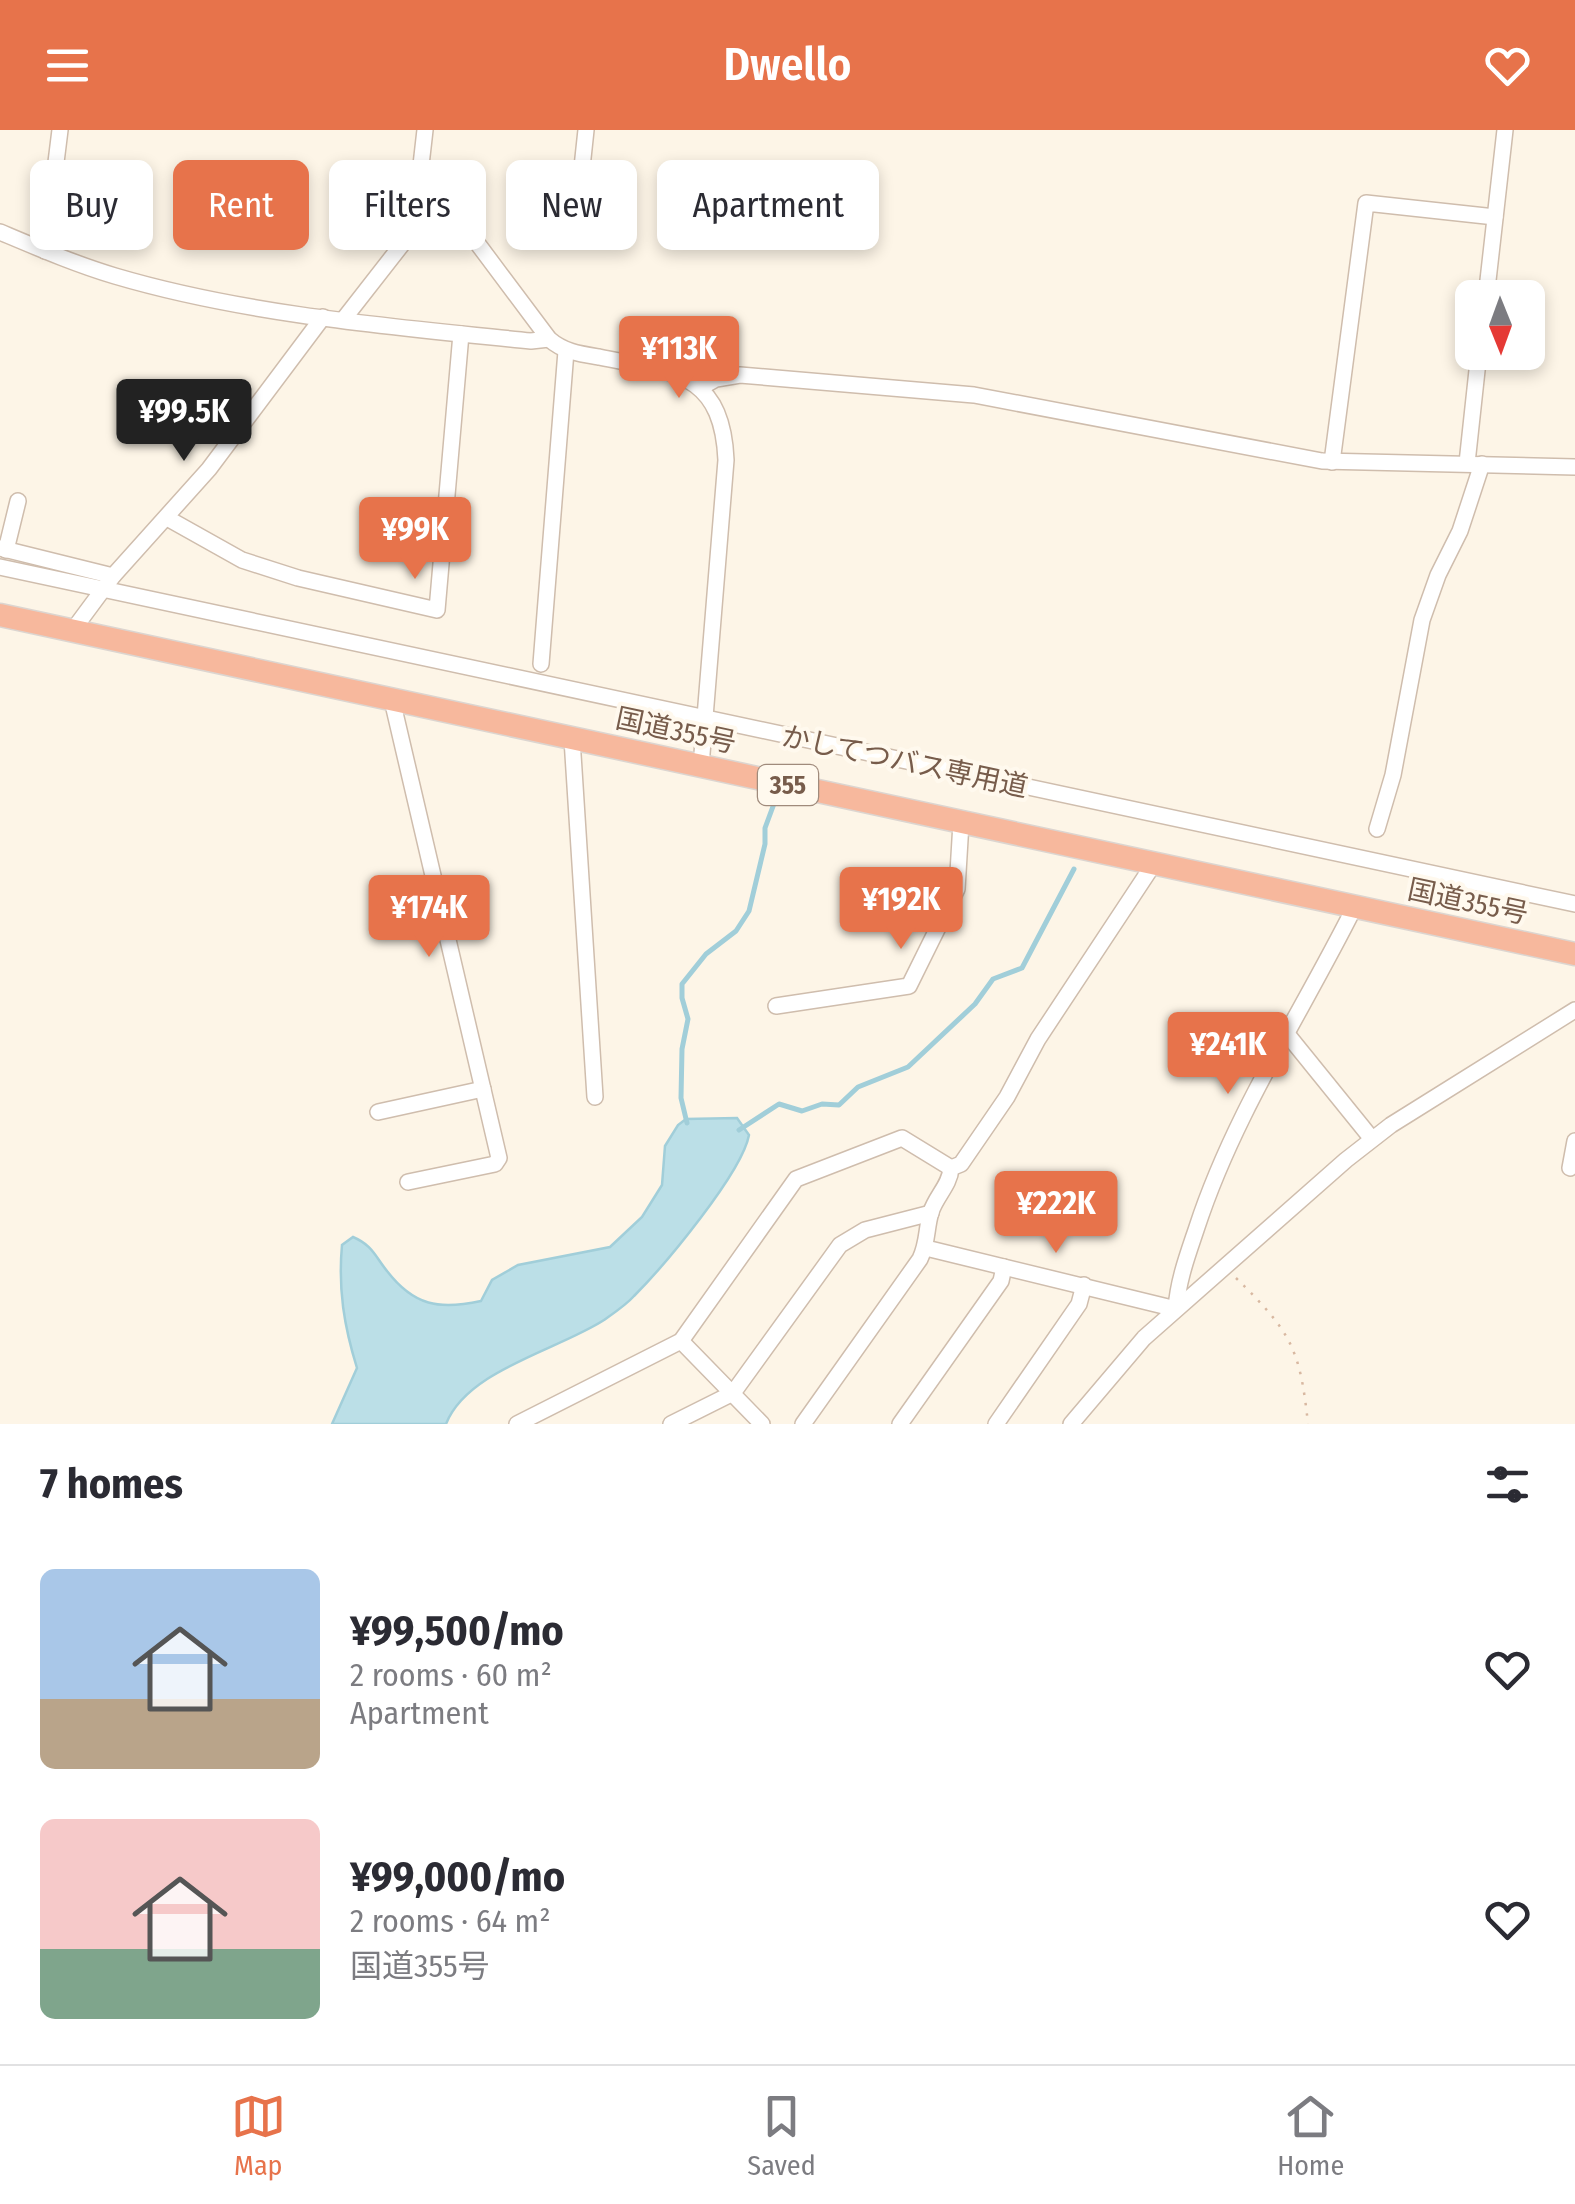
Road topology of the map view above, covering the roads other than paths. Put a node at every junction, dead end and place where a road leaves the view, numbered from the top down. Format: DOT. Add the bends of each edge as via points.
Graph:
graph roads {
  1 [pos="60,130"];
  2 [pos="425,130"];
  3 [pos="586,130"];
  4 [pos="1505,130"];
  5 [pos="422,160"];
  6 [pos="583,160"];
  7 [pos="1495,217"];
  8 [pos="0,232"];
  9 [pos="398,250"];
  10 [pos="482,250"];
  11 [pos="45,251"];
  12 [pos="1488,280"];
  13 [pos="324,317"];
  14 [pos="344,320"];
  15 [pos="462,334"];
  16 [pos="549,340"];
  17 [pos="566,351"];
  18 [pos="1479,370"];
  19 [pos="700,388"];
  20 [pos="1332,462"];
  21 [pos="1474,464"];
  22 [pos="1575,467"];
  23 [pos="18,501"];
  24 [pos="167,518"];
  25 [pos="3,549"];
  26 [pos="0,566"];
  27 [pos="109,582"];
  28 [pos="0,615"];
  29 [pos="73,630"];
  30 [pos="541,664"];
  31 [pos="392,700"];
  32 [pos="705,718"];
  33 [pos="572,739"];
  34 [pos="702,766"];
  35 [pos="961,823"];
  36 [pos="1376,829"];
  37 [pos="1152,865"];
  38 [pos="1575,904"];
  39 [pos="1354,908"];
  40 [pos="1575,954"];
  41 [pos="776,1006"];
  42 [pos="1575,1010"];
  43 [pos="1287,1034"];
  44 [pos="483,1090"];
  45 [pos="594,1096"];
  46 [pos="378,1112"];
  47 [pos="1372,1139"];
  48 [pos="1575,1141"];
  49 [pos="951,1168"];
  50 [pos="1570,1168"];
  51 [pos="408,1182"];
  52 [pos="931,1213"];
  53 [pos="926,1248"];
  54 [pos="1004,1266"];
  55 [pos="1084,1285"];
  56 [pos="1176,1308"];
  57 [pos="681,1341"];
  58 [pos="733,1393"];
  59 [pos="517,1424"];
  60 [pos="671,1424"];
  61 [pos="762,1424"];
  62 [pos="803,1424"];
  63 [pos="900,1424"];
  64 [pos="996,1424"];
  65 [pos="1071,1424"];
  1 -- 11 [label="street"];
  2 -- 5 [label="street"];
  3 -- 6 [label="street"];
  4 -- 7 [label="street"];
  7 -- 12 [label="street"];
  7 -- 20 [label="street" via="1366,204"];
  8 -- 11 [label="street"];
  9 -- 14 [label="street"];
  10 -- 16 [label="street"];
  11 -- 13 [label="street" via="162,288"];
  13 -- 14 [label="street"];
  13 -- 24 [label="street"];
  14 -- 15 [label="street"];
  15 -- 16 [label="street"];
  15 -- 24 [label="street" via="437,610 242,560"];
  16 -- 17 [label="street"];
  17 -- 19 [label="street" via="674,372"];
  17 -- 30 [label="street"];
  18 -- 21 [label="street"];
  19 -- 20 [label="street" via="740,375 974,394"];
  19 -- 32 [label="street" via="722,420 726,460"];
  20 -- 21 [label="street"];
  21 -- 22 [label="street"];
  21 -- 36 [label="street" via="1460,531 1422,620"];
  23 -- 25 [label="street"];
  24 -- 27 [label="street"];
  25 -- 27 [label="street"];
  26 -- 27 [label="street, かしてつバス専用道"];
  27 -- 29 [label="street"];
  27 -- 32 [label="street, かしてつバス専用道"];
  28 -- 29 [label="highway, 国道355号 / 355"];
  29 -- 31 [label="highway, 国道355号 / 355"];
  31 -- 33 [label="highway, 国道355号 / 355"];
  31 -- 44 [label="street"];
  32 -- 34 [label="street"];
  32 -- 38 [label="street, かしてつバス専用道"];
  33 -- 34 [label="highway, 国道355号 / 355"];
  33 -- 45 [label="street"];
  34 -- 35 [label="highway, 国道355号 / 355"];
  35 -- 37 [label="highway, 国道355号 / 355"];
  35 -- 41 [label="street" via="957,889 909,986"];
  37 -- 39 [label="highway, 国道355号 / 355"];
  37 -- 49 [label="street" via="1007,1097 961,1164"];
  39 -- 40 [label="highway, 国道355号 / 355"];
  39 -- 43 [label="street"];
  42 -- 47 [label="street"];
  43 -- 47 [label="street"];
  43 -- 56 [label="street" via="1212,1182 1177,1286"];
  44 -- 46 [label="street"];
  44 -- 51 [label="street" via="498,1162"];
  47 -- 56 [label="street"];
  48 -- 50 [label="street"];
  49 -- 52 [label="street"];
  49 -- 57 [label="street" via="902,1138 802,1175"];
  52 -- 53 [label="street"];
  52 -- 58 [label="street" via="865,1230 840,1245"];
  53 -- 54 [label="street"];
  53 -- 62 [label="street"];
  54 -- 55 [label="street"];
  54 -- 63 [label="street" via="1001,1281"];
  55 -- 56 [label="street"];
  55 -- 64 [label="street" via="1079,1304"];
  56 -- 65 [label="street"];
  57 -- 58 [label="street"];
  57 -- 59 [label="street"];
  58 -- 60 [label="street"];
  58 -- 61 [label="street"];
}
